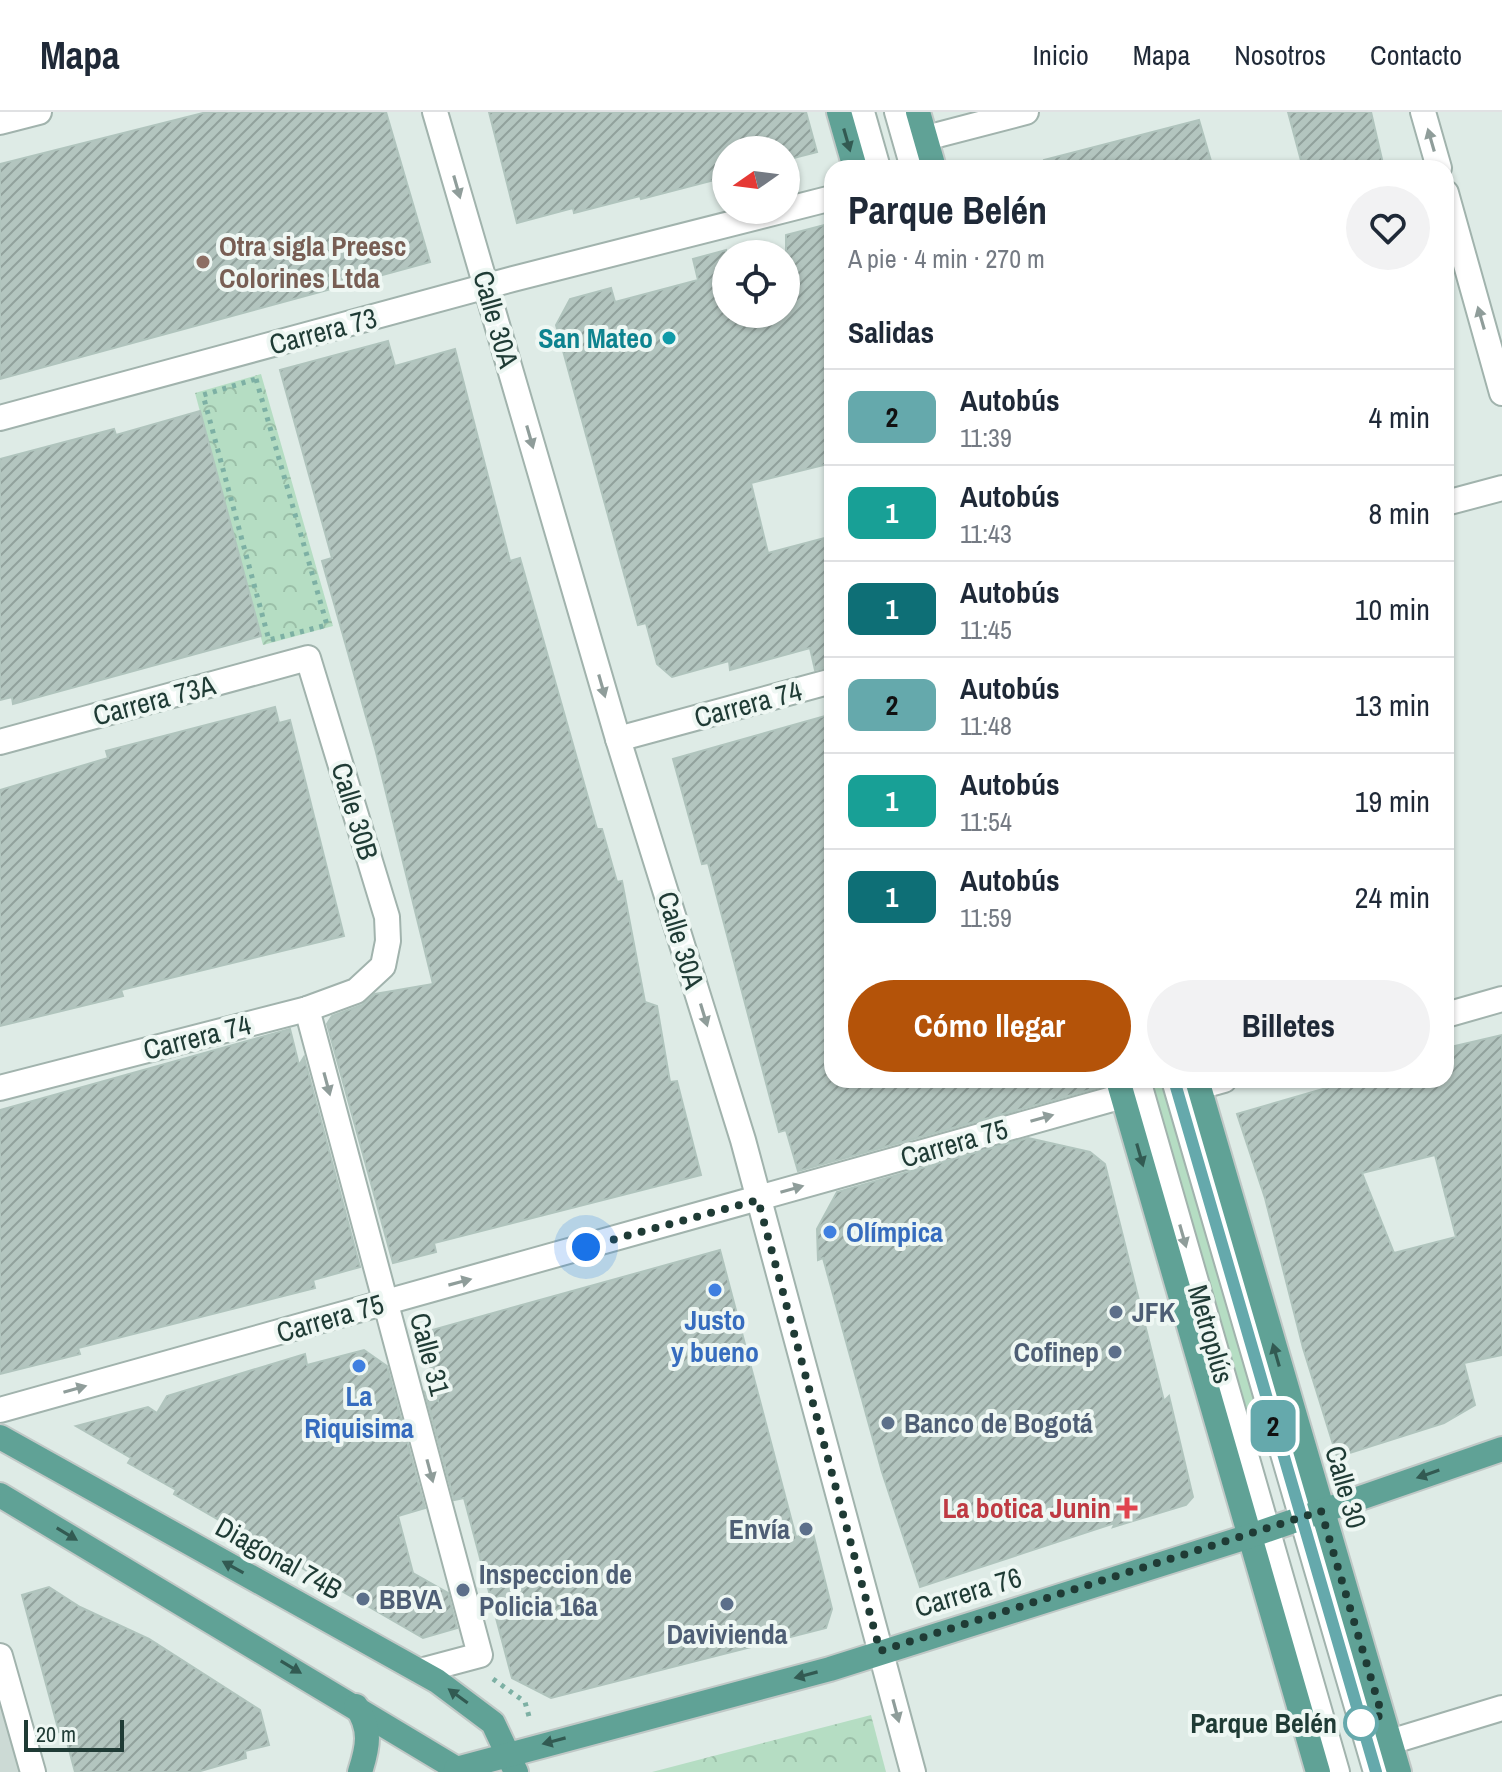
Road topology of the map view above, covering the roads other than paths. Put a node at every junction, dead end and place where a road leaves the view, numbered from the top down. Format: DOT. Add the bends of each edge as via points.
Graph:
graph roads {
  1 [pos="39,112"];
  2 [pos="435,112"];
  3 [pos="839,112"];
  4 [pos="862,112"];
  5 [pos="897,112"];
  6 [pos="918,112"];
  7 [pos="1026,112"];
  8 [pos="1423,112"];
  9 [pos="0,122"];
  10 [pos="926,138"];
  11 [pos="853,160"];
  12 [pos="876,160"];
  13 [pos="911,160"];
  14 [pos="932,160"];
  15 [pos="1437,160"];
  16 [pos="824,200"];
  17 [pos="1454,222"];
  18 [pos="486,286"];
  19 [pos="1502,393"];
  20 [pos="0,418"];
  21 [pos="1502,488"];
  22 [pos="1454,501"];
  23 [pos="308,658"];
  24 [pos="824,683"];
  25 [pos="618,739"];
  26 [pos="0,742"];
  27 [pos="383,966"];
  28 [pos="1502,999"];
  29 [pos="307,1009"];
  30 [pos="1454,1013"];
  31 [pos="0,1088"];
  32 [pos="1117,1088"];
  33 [pos="1128,1088"];
  34 [pos="1177,1088"];
  35 [pos="1199,1088"];
  36 [pos="758,1200"];
  37 [pos="385,1302"];
  38 [pos="0,1410"];
  39 [pos="0,1437"];
  40 [pos="1502,1449"];
  41 [pos="0,1495"];
  42 [pos="1310,1514"];
  43 [pos="1258,1533"];
  44 [pos="880,1651"];
  45 [pos="0,1656"];
  46 [pos="420,1671"];
  47 [pos="356,1706"];
  48 [pos="1502,1708"];
  49 [pos="1390,1742"];
  50 [pos="513,1762"];
  51 [pos="455,1771"];
  52 [pos="33,1772"];
  53 [pos="360,1772"];
  54 [pos="913,1772"];
  55 [pos="1318,1772"];
  56 [pos="1337,1772"];
  57 [pos="1376,1772"];
  58 [pos="1399,1772"];
  1 -- 9 [label="street"];
  2 -- 18 [label="street, Calle 30A, one-way"];
  3 -- 11 [label="main road, one-way"];
  4 -- 12 [label="street"];
  5 -- 13 [label="street"];
  6 -- 10 [label="main road"];
  7 -- 10 [label="street"];
  15 -- 8 [label="street, one-way"];
  10 -- 14 [label="main road"];
  16 -- 18 [label="street, Carrera 73"];
  19 -- 17 [label="street, one-way"];
  18 -- 20 [label="street, Carrera 73"];
  18 -- 25 [label="street, Calle 30A, one-way"];
  21 -- 22 [label="street"];
  23 -- 26 [label="street, Carrera 73A"];
  23 -- 27 [label="street, Calle 30B" via="387,917"];
  24 -- 25 [label="street, Carrera 74"];
  25 -- 36 [label="street, Calle 30A, one-way"];
  27 -- 29 [label="street, Carrera 74" via="356,991"];
  28 -- 30 [label="street"];
  29 -- 31 [label="street, Carrera 74"];
  29 -- 37 [label="street, Calle 31, one-way"];
  36 -- 32 [label="street, Carrera 75, one-way"];
  33 -- 43 [label="street, Metroplús, one-way"];
  34 -- 42 [label="street, Metroplús"];
  42 -- 35 [label="main road, Calle 30, one-way"];
  37 -- 36 [label="street, Carrera 75, one-way"];
  36 -- 44 [label="street, Calle 30A"];
  38 -- 37 [label="street, Carrera 75, one-way"];
  37 -- 46 [label="street, Calle 31, one-way" via="480,1655"];
  46 -- 39 [label="main road, Diagonal 74B, one-way"];
  40 -- 42 [label="main road, Carrera 76, one-way"];
  41 -- 47 [label="main road, one-way"];
  42 -- 43 [label="main road, Carrera 76"];
  42 -- 49 [label="main road, Calle 30"];
  42 -- 57 [label="street, Metroplús"];
  43 -- 44 [label="main road, Carrera 76"];
  43 -- 55 [label="main road"];
  43 -- 56 [label="street, Metroplús"];
  44 -- 50 [label="main road, Carrera 76, one-way"];
  44 -- 54 [label="street, Calle 30A, one-way"];
  45 -- 52 [label="street"];
  50 -- 46 [label="main road, Diagonal 74B, one-way" via="493,1723"];
  47 -- 51 [label="main road"];
  47 -- 53 [label="main road" via="365,1718 369,1742"];
  48 -- 49 [label="street"];
  49 -- 58 [label="main road, Calle 30"];
  50 -- 51 [label="main road, Carrera 76"];
}
